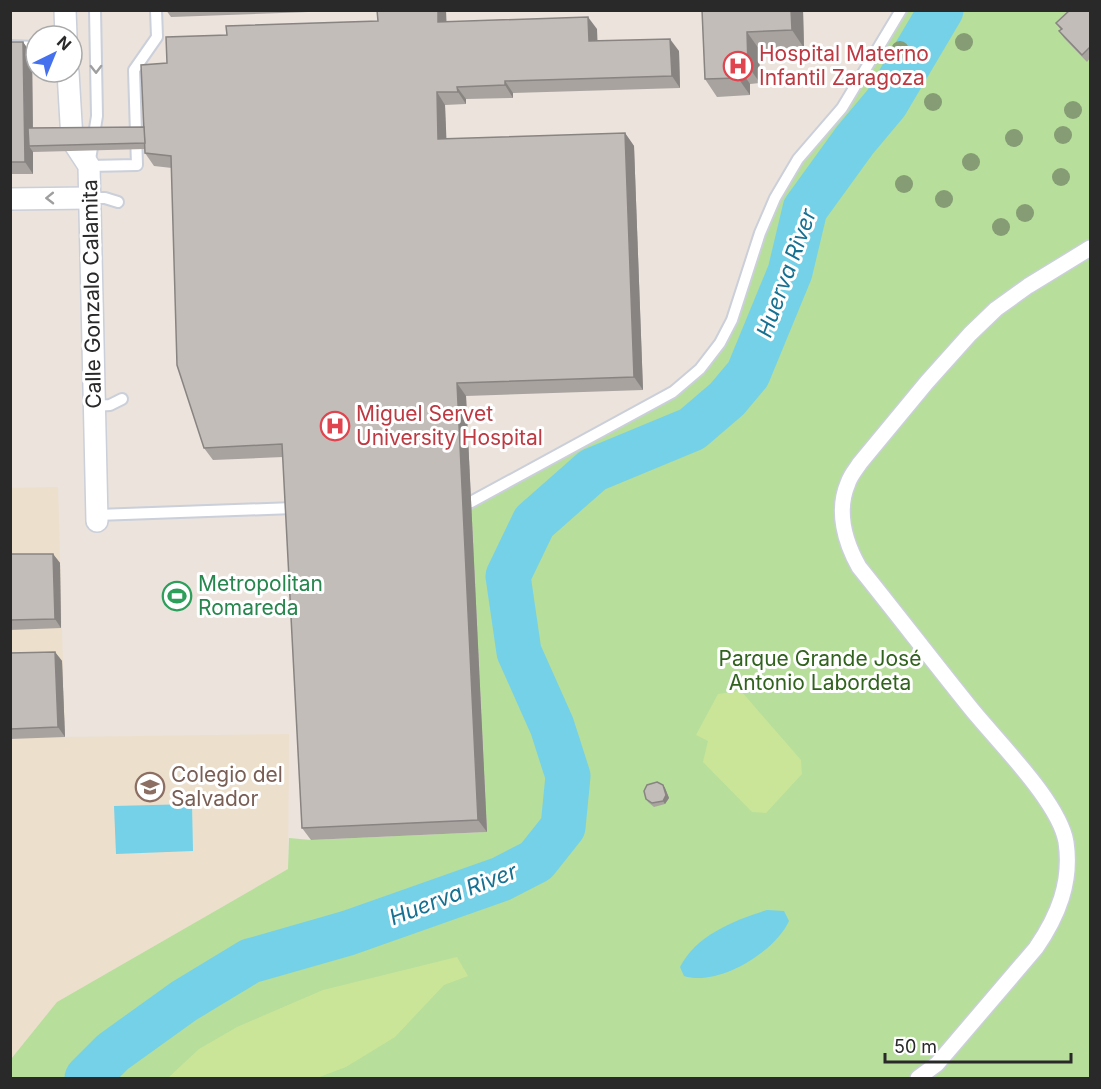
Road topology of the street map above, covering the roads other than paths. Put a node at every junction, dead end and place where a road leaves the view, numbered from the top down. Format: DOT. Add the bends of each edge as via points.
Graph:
graph roads {
  1 [pos="95,10"];
  2 [pos="156,10"];
  3 [pos="901,10"];
  4 [pos="69,84"];
  5 [pos="89,166"];
  6 [pos="90,198"];
  7 [pos="10,199"];
  8 [pos="118,202"];
  9 [pos="1090,249"];
  10 [pos="122,399"];
  11 [pos="95,406"];
  12 [pos="471,501"];
  13 [pos="294,508"];
  14 [pos="97,518"];
  15 [pos="918,1078"];
  1 -- 5 [label="lane, one-way" via="97,116"];
  2 -- 5 [label="lane" via="157,37 134,70 137,165"];
  3 -- 12 [label="lane" via="842,108 798,159 775,198 732,320 700,369 673,392"];
  4 -- 5 [label="street, Calle Gonzalo Calamita" via="72,140"];
  5 -- 6 [label="street, Calle Gonzalo Calamita"];
  6 -- 7 [label="street, one-way"];
  6 -- 8 [label="lane"];
  6 -- 11 [label="street, Calle Gonzalo Calamita"];
  9 -- 15 [label="street" via="1012,297 970,334 847,484 844,531 859,567 1036,786 1066,839 1067,882 1050,927 937,1064"];
  10 -- 11 [label="lane"];
  11 -- 14 [label="street, Calle Gonzalo Calamita"];
  13 -- 14 [label="lane"];
}
